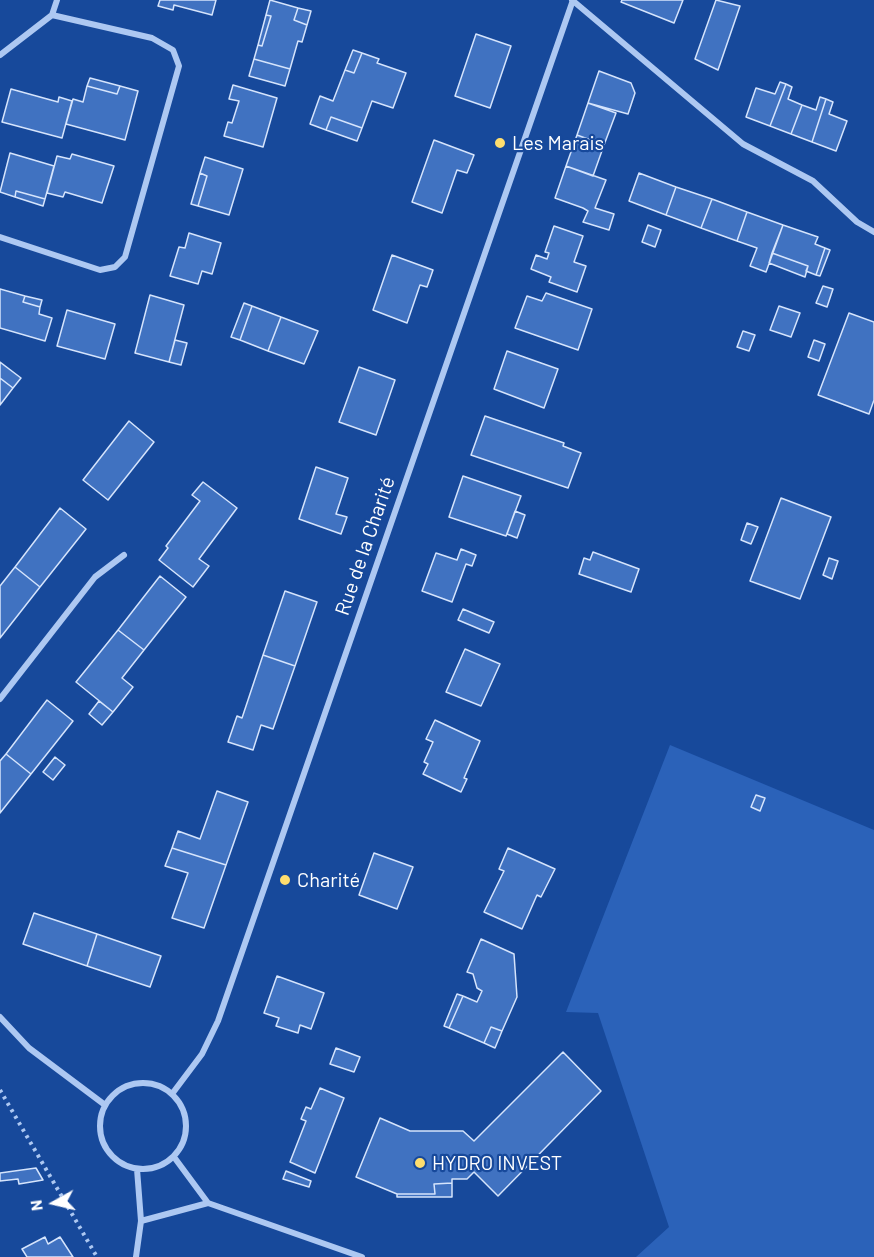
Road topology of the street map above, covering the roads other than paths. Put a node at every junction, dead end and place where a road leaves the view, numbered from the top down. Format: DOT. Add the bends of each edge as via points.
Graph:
graph roads {
  1 [pos="57,0"];
  2 [pos="573,0"];
  3 [pos="52,15"];
  4 [pos="0,55"];
  5 [pos="874,232"];
  6 [pos="0,237"];
  7 [pos="124,555"];
  8 [pos="0,699"];
  9 [pos="0,1017"];
  10 [pos="172,1094"];
  11 [pos="105,1105"];
  12 [pos="174,1157"];
  13 [pos="137,1169"];
  14 [pos="208,1203"];
  15 [pos="141,1221"];
  16 [pos="136,1257"];
  17 [pos="362,1257"];
  1 -- 3 [label="street"];
  2 -- 5 [label="street" via="743,144 813,181 857,222"];
  2 -- 10 [label="street, Rue de la Charité" via="218,1021 202,1054"];
  3 -- 4 [label="street"];
  3 -- 6 [label="street" via="152,38 173,50 179,66 124,256 115,267 100,270"];
  7 -- 8 [label="street" via="95,577"];
  9 -- 11 [label="street" via="29,1048"];
  10 -- 11 [label="street" via="149,1083 136,1083 113,1095"];
  10 -- 12 [label="street" via="181,1105 186,1132"];
  11 -- 13 [label="street" via="99,1129 107,1151 115,1160"];
  12 -- 13 [label="street" via="151,1169"];
  12 -- 14 [label="street"];
  13 -- 15 [label="street"];
  14 -- 15 [label="street"];
  14 -- 17 [label="street"];
  15 -- 16 [label="street"];
}
